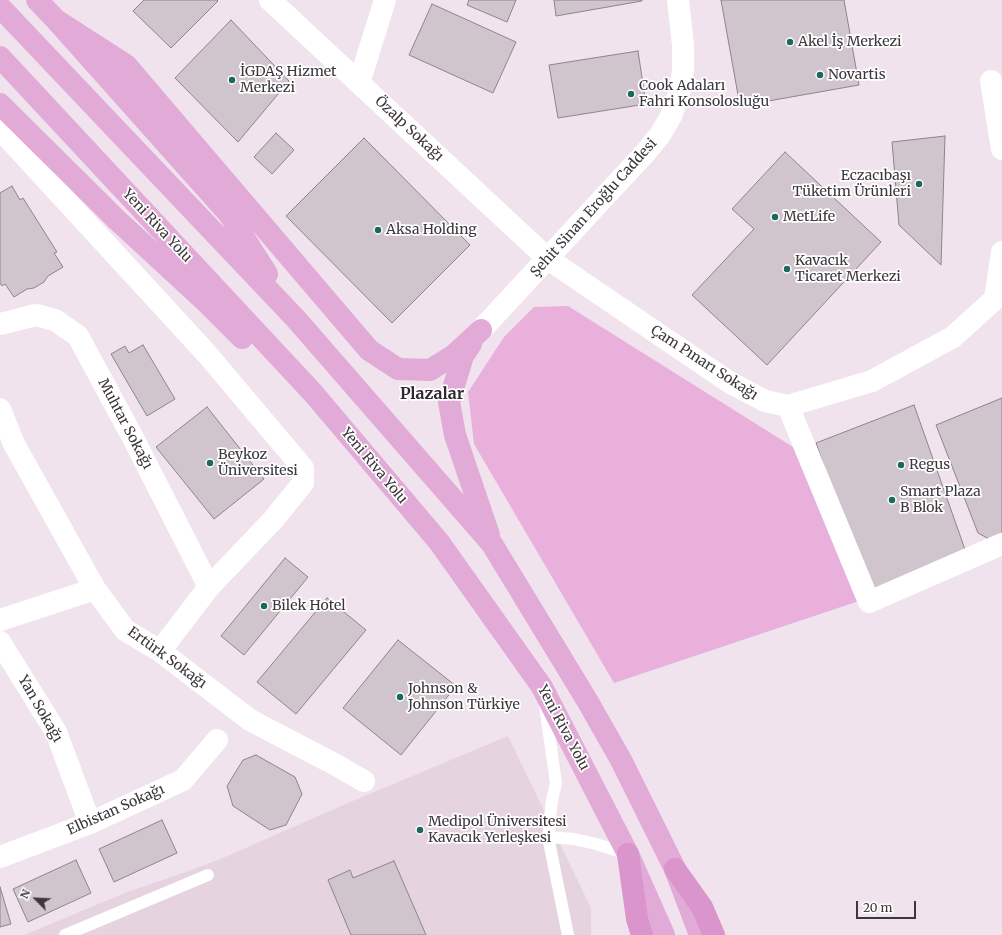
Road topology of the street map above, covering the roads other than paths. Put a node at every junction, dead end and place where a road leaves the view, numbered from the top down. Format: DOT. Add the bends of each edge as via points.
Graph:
graph roads {
  1 [pos="37,0"];
  2 [pos="270,0"];
  3 [pos="385,0"];
  4 [pos="678,0"];
  5 [pos="0,7"];
  6 [pos="56,20"];
  7 [pos="0,57"];
  8 [pos="990,81"];
  9 [pos="359,83"];
  10 [pos="0,104"];
  11 [pos="0,129"];
  12 [pos="1002,149"];
  13 [pos="1002,252"];
  14 [pos="548,259"];
  15 [pos="296,319"];
  16 [pos="0,324"];
  17 [pos="481,330"];
  18 [pos="788,406"];
  19 [pos="0,409"];
  20 [pos="383,476"];
  21 [pos="492,544"];
  22 [pos="1002,544"];
  23 [pos="209,587"];
  24 [pos="95,589"];
  25 [pos="0,620"];
  26 [pos="0,642"];
  27 [pos="160,651"];
  28 [pos="542,688"];
  29 [pos="217,740"];
  30 [pos="364,781"];
  31 [pos="90,823"];
  32 [pos="548,837"];
  33 [pos="628,854"];
  34 [pos="0,857"];
  35 [pos="675,870"];
  36 [pos="208,875"];
  37 [pos="65,935"];
  38 [pos="568,935"];
  39 [pos="642,935"];
  40 [pos="664,935"];
  41 [pos="700,935"];
  42 [pos="714,935"];
  1 -- 6 [label="highway"];
  2 -- 9 [label="street, Özalp Sokağı"];
  3 -- 9 [label="street"];
  4 -- 14 [label="street, Şehit Sinan Eroğlu Caddesi" via="683,71 679,94 671,116 646,152"];
  5 -- 15 [label="highway"];
  6 -- 15 [label="highway" via="229,214"];
  6 -- 17 [label="highway" via="126,65 369,350 398,369 430,370 454,355"];
  7 -- 20 [label="highway, Yeni Riva Yolu" via="314,393"];
  8 -- 12 [label="street"];
  9 -- 14 [label="street, Özalp Sokağı"];
  10 -- 20 [label="highway"];
  11 -- 23 [label="street" via="207,354 303,468 303,483 273,520"];
  13 -- 18 [label="street, Çam Pınarı Sokağı" via="995,299 953,337 872,381"];
  14 -- 17 [label="street, Şehit Sinan Eroğlu Caddesi"];
  14 -- 18 [label="street, Çam Pınarı Sokağı" via="729,382 765,401"];
  15 -- 21 [label="highway"];
  16 -- 23 [label="street, Muhtar Sokağı" via="36,315 55,320 78,336"];
  17 -- 21 [label="highway" via="462,356 449,402 455,435"];
  18 -- 22 [label="street" via="869,602"];
  19 -- 24 [label="street, Ertürk Sokağı" via="14,444"];
  20 -- 28 [label="highway, Yeni Riva Yolu" via="439,542"];
  21 -- 35 [label="highway" via="621,760"];
  23 -- 27 [label="street"];
  24 -- 25 [label="street"];
  24 -- 27 [label="street, Ertürk Sokağı" via="125,630"];
  26 -- 31 [label="street, Yan Sokağı" via="56,732"];
  27 -- 30 [label="street, Ertürk Sokağı" via="250,720"];
  28 -- 32 [label="lane" via="556,783"];
  28 -- 33 [label="highway, Yeni Riva Yolu"];
  29 -- 31 [label="street, Elbistan Sokağı" via="183,780"];
  31 -- 34 [label="street, Elbistan Sokağı"];
  32 -- 33 [label="lane" via="574,839"];
  32 -- 38 [label="lane"];
  33 -- 39 [label="highway" via="637,919"];
  33 -- 40 [label="highway, Yeni Riva Yolu"];
  35 -- 41 [label="highway"];
  35 -- 42 [label="highway" via="702,907"];
  36 -- 37 [label="lane"];
}
